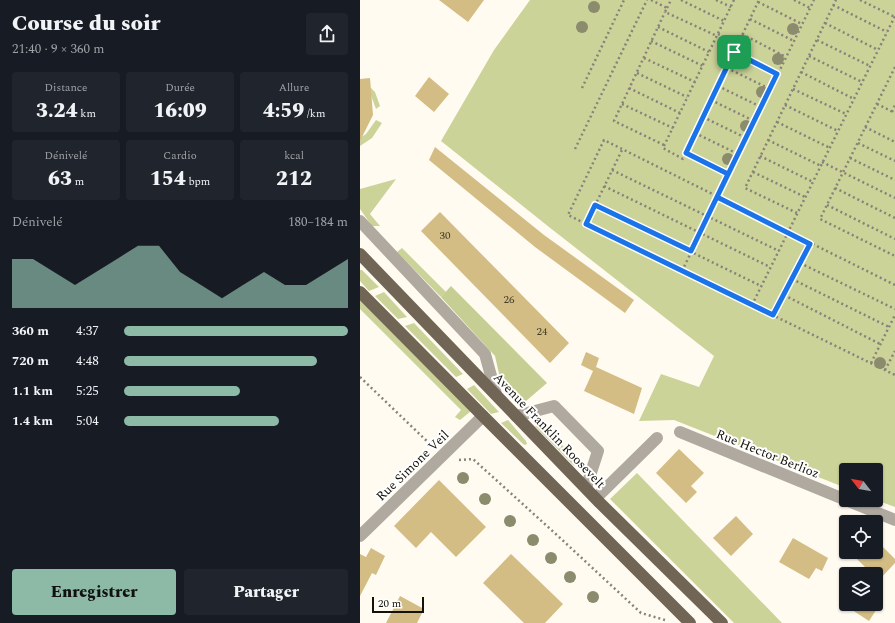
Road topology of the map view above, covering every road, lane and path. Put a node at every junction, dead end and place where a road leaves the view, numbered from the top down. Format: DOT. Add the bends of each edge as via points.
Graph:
graph roads {
  1 [pos="624,0"];
  2 [pos="647,0"];
  3 [pos="651,0"];
  4 [pos="671,0"];
  5 [pos="681,0"];
  6 [pos="716,0"];
  7 [pos="734,0"];
  8 [pos="794,0"];
  9 [pos="814,0"];
  10 [pos="836,0"];
  11 [pos="860,0"];
  12 [pos="758,1"];
  13 [pos="833,5"];
  14 [pos="731,7"];
  15 [pos="667,8"];
  16 [pos="810,8"];
  17 [pos="665,12"];
  18 [pos="895,17"];
  19 [pos="750,18"];
  20 [pos="724,21"];
  21 [pos="825,23"];
  22 [pos="802,24"];
  23 [pos="658,27"];
  24 [pos="887,32"];
  25 [pos="742,34"];
  26 [pos="717,35"];
  27 [pos="817,40"];
  28 [pos="651,41"];
  29 [pos="794,41"];
  30 [pos="738,44"];
  31 [pos="878,50"];
  32 [pos="709,52"];
  33 [pos="734,52"];
  34 [pos="809,56"];
  35 [pos="786,57"];
  36 [pos="644,58"];
  37 [pos="702,66"];
  38 [pos="870,66"];
  39 [pos="895,67"];
  40 [pos="727,68"];
  41 [pos="801,72"];
  42 [pos="637,73"];
  43 [pos="777,74"];
  44 [pos="695,82"];
  45 [pos="862,82"];
  46 [pos="718,86"];
  47 [pos="582,88"];
  48 [pos="630,88"];
  49 [pos="770,89"];
  50 [pos="793,89"];
  51 [pos="688,97"];
  52 [pos="854,99"];
  53 [pos="712,100"];
  54 [pos="622,104"];
  55 [pos="877,104"];
  56 [pos="785,105"];
  57 [pos="895,105"];
  58 [pos="761,107"];
  59 [pos="893,112"];
  60 [pos="680,113"];
  61 [pos="846,114"];
  62 [pos="703,117"];
  63 [pos="754,121"];
  64 [pos="777,122"];
  65 [pos="865,127"];
  66 [pos="673,128"];
  67 [pos="838,132"];
  68 [pos="695,134"];
  69 [pos="746,138"];
  70 [pos="768,140"];
  71 [pos="895,142"];
  72 [pos="858,143"];
  73 [pos="664,145"];
  74 [pos="830,148"];
  75 [pos="575,149"];
  76 [pos="622,150"];
  77 [pos="686,153"];
  78 [pos="738,154"];
  79 [pos="760,156"];
  80 [pos="850,158"];
  81 [pos="895,161"];
  82 [pos="822,164"];
  83 [pos="612,170"];
  84 [pos="752,172"];
  85 [pos="843,172"];
  86 [pos="728,174"];
  87 [pos="895,180"];
  88 [pos="813,182"];
  89 [pos="604,186"];
  90 [pos="835,188"];
  91 [pos="717,197"];
  92 [pos="805,197"];
  93 [pos="895,198"];
  94 [pos="595,205"];
  95 [pos="827,205"];
  96 [pos="797,213"];
  97 [pos="708,216"];
  98 [pos="895,218"];
  99 [pos="360,221"];
  100 [pos="586,224"];
  101 [pos="788,232"];
  102 [pos="700,233"];
  103 [pos="895,239"];
  104 [pos="810,244"];
  105 [pos="691,251"];
  106 [pos="779,251"];
  107 [pos="360,254"];
  108 [pos="895,256"];
  109 [pos="800,263"];
  110 [pos="770,267"];
  111 [pos="682,271"];
  112 [pos="792,279"];
  113 [pos="895,285"];
  114 [pos="761,286"];
  115 [pos="360,292"];
  116 [pos="784,295"];
  117 [pos="752,305"];
  118 [pos="895,309"];
  119 [pos="773,315"];
  120 [pos="895,315"];
  121 [pos="889,327"];
  122 [pos="880,344"];
  123 [pos="895,351"];
  124 [pos="871,363"];
  125 [pos="885,370"];
  126 [pos="895,375"];
  127 [pos="360,377"];
  128 [pos="496,394"];
  129 [pos="482,416"];
  130 [pos="516,416"];
  131 [pos="680,432"];
  132 [pos="657,438"];
  133 [pos="443,455"];
  134 [pos="586,488"];
  135 [pos="839,497"];
  136 [pos="596,498"];
  137 [pos="863,507"];
  138 [pos="895,520"];
  139 [pos="360,536"];
  140 [pos="669,623"];
  141 [pos="690,623"];
  142 [pos="722,623"];
  1 -- 47 [label="path"];
  2 -- 75 [label="path"];
  3 -- 15 [label="path"];
  4 -- 15 [label="path"];
  5 -- 20 [label="path"];
  6 -- 14 [label="path"];
  7 -- 14 [label="path"];
  8 -- 16 [label="path"];
  9 -- 16 [label="path"];
  10 -- 13 [label="path"];
  11 -- 18 [label="path"];
  12 -- 19 [label="path"];
  12 -- 22 [label="path"];
  13 -- 21 [label="path"];
  13 -- 24 [label="path"];
  14 -- 20 [label="path"];
  15 -- 17 [label="path"];
  16 -- 22 [label="path"];
  17 -- 23 [label="path"];
  17 -- 26 [label="path"];
  18 -- 24 [label="path"];
  19 -- 25 [label="path"];
  19 -- 29 [label="path"];
  20 -- 26 [label="path"];
  21 -- 27 [label="path"];
  21 -- 31 [label="path"];
  22 -- 29 [label="path"];
  23 -- 28 [label="path"];
  23 -- 32 [label="path"];
  24 -- 31 [label="path"];
  25 -- 30 [label="path"];
  25 -- 35 [label="path"];
  26 -- 30 [label="path"];
  26 -- 32 [label="path"];
  27 -- 34 [label="path"];
  27 -- 38 [label="path"];
  28 -- 36 [label="path"];
  28 -- 37 [label="path"];
  29 -- 35 [label="path"];
  30 -- 33 [label="path"];
  31 -- 38 [label="path"];
  32 -- 37 [label="path"];
  33 -- 40 [label="path"];
  33 -- 43 [label="path"];
  34 -- 41 [label="path"];
  34 -- 45 [label="path"];
  35 -- 43 [label="path"];
  36 -- 42 [label="path"];
  36 -- 44 [label="path"];
  37 -- 44 [label="path"];
  38 -- 45 [label="path"];
  39 -- 55 [label="path"];
  40 -- 46 [label="path"];
  40 -- 49 [label="path"];
  41 -- 50 [label="path"];
  41 -- 52 [label="path"];
  42 -- 48 [label="path"];
  42 -- 51 [label="path"];
  43 -- 49 [label="path"];
  44 -- 51 [label="path"];
  45 -- 52 [label="path"];
  46 -- 53 [label="path"];
  46 -- 58 [label="path"];
  48 -- 54 [label="path"];
  48 -- 60 [label="path"];
  49 -- 58 [label="path"];
  50 -- 56 [label="path"];
  50 -- 61 [label="path"];
  51 -- 60 [label="path"];
  52 -- 61 [label="path"];
  53 -- 62 [label="path"];
  53 -- 63 [label="path"];
  54 -- 66 [label="path"];
  54 -- 73 [label="path" via="614,121"];
  55 -- 59 [label="path"];
  55 -- 65 [label="path"];
  56 -- 64 [label="path"];
  56 -- 67 [label="path"];
  57 -- 59 [label="path"];
  58 -- 63 [label="path"];
  60 -- 66 [label="path"];
  61 -- 67 [label="path"];
  62 -- 68 [label="path"];
  62 -- 69 [label="path"];
  63 -- 69 [label="path"];
  64 -- 70 [label="path"];
  64 -- 74 [label="path"];
  65 -- 71 [label="path"];
  65 -- 72 [label="path"];
  66 -- 73 [label="path"];
  67 -- 74 [label="path"];
  68 -- 77 [label="path"];
  68 -- 78 [label="path"];
  69 -- 78 [label="path"];
  70 -- 79 [label="path"];
  70 -- 82 [label="path"];
  72 -- 80 [label="path"];
  72 -- 81 [label="path"];
  73 -- 77 [label="path" via="663,148 683,158"];
  74 -- 82 [label="path"];
  76 -- 83 [label="path"];
  76 -- 91 [label="path"];
  76 -- 100 [label="path" via="604,140 568,215"];
  77 -- 86 [label="path"];
  78 -- 86 [label="path"];
  79 -- 84 [label="path"];
  79 -- 88 [label="path"];
  80 -- 85 [label="path"];
  80 -- 87 [label="path"];
  82 -- 85 [label="path"];
  82 -- 88 [label="path"];
  83 -- 89 [label="path"];
  83 -- 97 [label="path"];
  84 -- 92 [label="path"];
  84 -- 96 [label="path" via="745,188"];
  85 -- 90 [label="path"];
  85 -- 93 [label="path"];
  86 -- 91 [label="path"];
  88 -- 92 [label="path"];
  89 -- 94 [label="path"];
  89 -- 102 [label="path"];
  90 -- 95 [label="path"];
  90 -- 98 [label="path"];
  91 -- 97 [label="path"];
  91 -- 101 [label="path"];
  92 -- 96 [label="path"];
  94 -- 100 [label="path"];
  94 -- 105 [label="path"];
  95 -- 103 [label="path"];
  95 -- 108 [label="path" via="820,219"];
  96 -- 101 [label="path"];
  97 -- 102 [label="path"];
  97 -- 106 [label="path"];
  99 -- 128 [label="street" via="485,354"];
  100 -- 111 [label="path"];
  101 -- 104 [label="path"];
  101 -- 106 [label="path"];
  102 -- 105 [label="path"];
  102 -- 110 [label="path"];
  104 -- 109 [label="path"];
  104 -- 113 [label="path"];
  105 -- 111 [label="path"];
  105 -- 114 [label="path"];
  106 -- 110 [label="path"];
  107 -- 128 [label="main road, Avenue Franklin Roosevelt"];
  109 -- 112 [label="path"];
  109 -- 118 [label="path"];
  110 -- 114 [label="path"];
  111 -- 117 [label="path"];
  112 -- 116 [label="path"];
  112 -- 121 [label="path"];
  114 -- 117 [label="path"];
  115 -- 129 [label="main road"];
  116 -- 119 [label="path"];
  116 -- 122 [label="path"];
  117 -- 119 [label="path"];
  119 -- 124 [label="path"];
  120 -- 121 [label="path"];
  121 -- 122 [label="path"];
  122 -- 124 [label="path"];
  123 -- 125 [label="path"];
  124 -- 125 [label="path"];
  125 -- 126 [label="path"];
  127 -- 133 [label="path"];
  128 -- 130 [label="main road, Avenue Franklin Roosevelt"];
  129 -- 133 [label="street, Rue Simone Veil"];
  129 -- 141 [label="main road"];
  130 -- 134 [label="main road, Avenue Franklin Roosevelt"];
  130 -- 134 [label="street" via="554,406 598,451"];
  131 -- 135 [label="street, Rue Hector Berlioz"];
  132 -- 136 [label="street"];
  133 -- 139 [label="street, Rue Simone Veil"];
  133 -- 140 [label="path" via="449,461 473,459 641,613"];
  134 -- 136 [label="main road, Avenue Franklin Roosevelt"];
  136 -- 142 [label="main road, Avenue Franklin Roosevelt"];
  137 -- 138 [label="street, Rue Hector Berlioz"];
}
